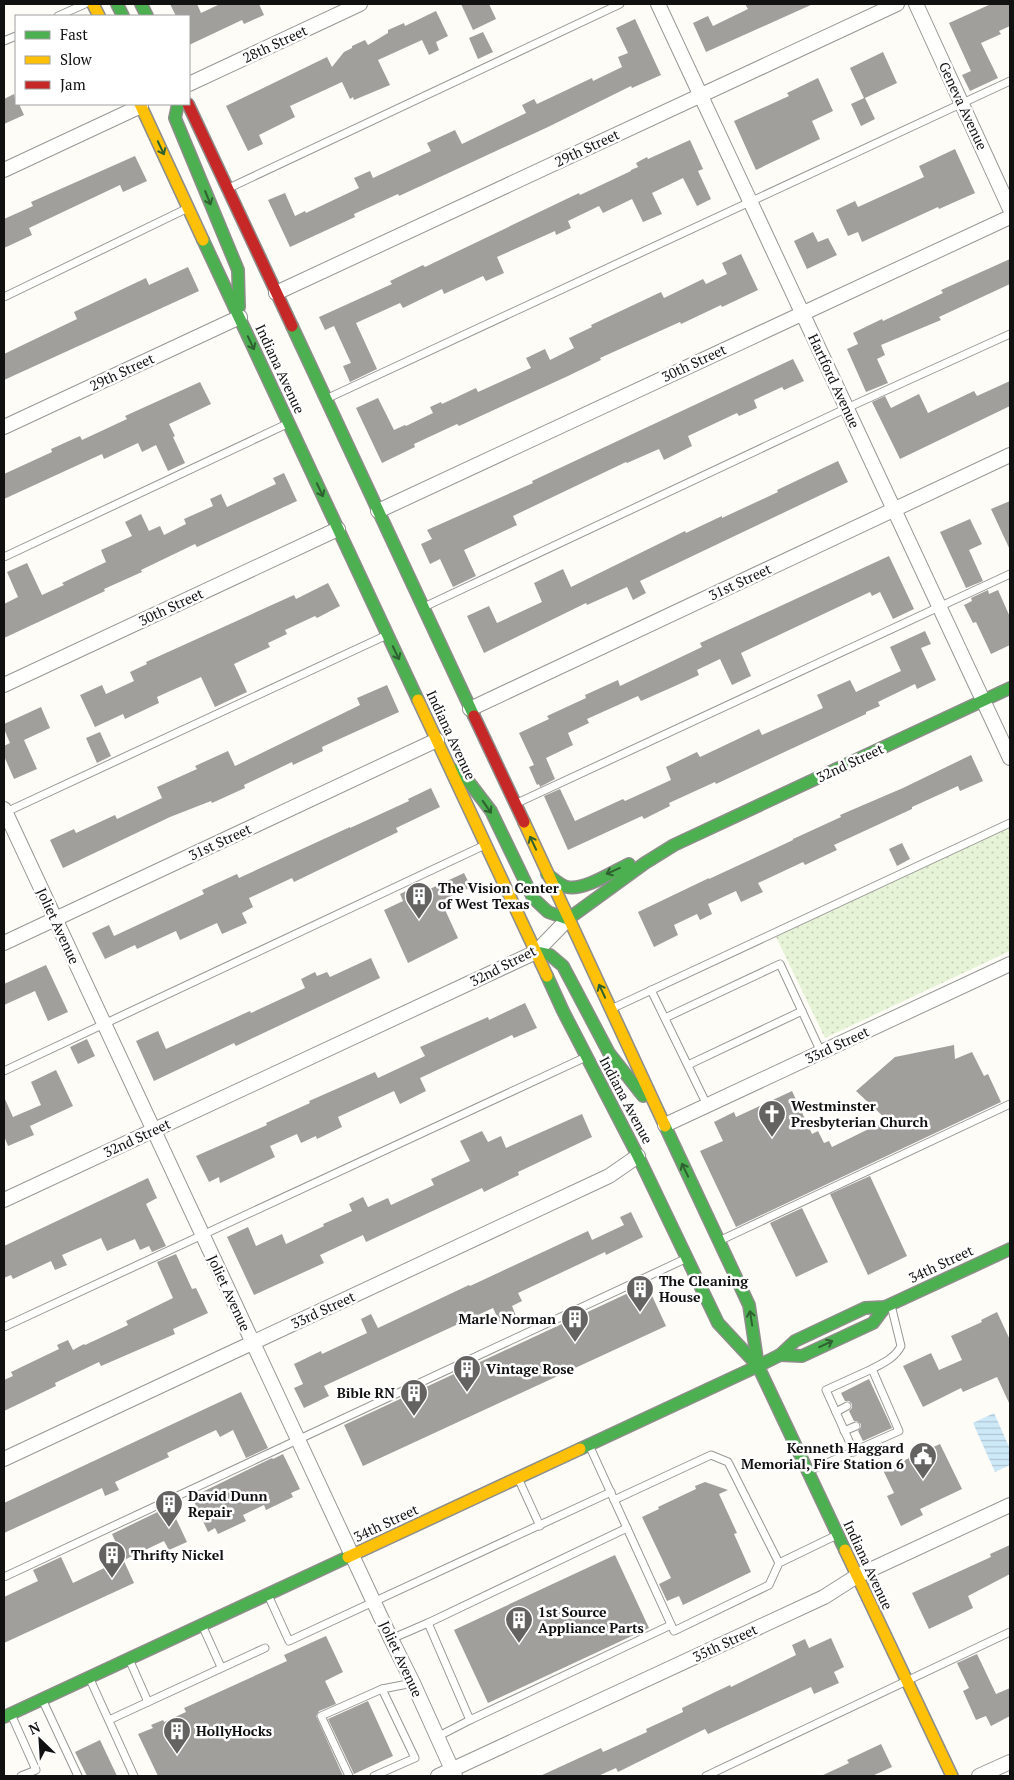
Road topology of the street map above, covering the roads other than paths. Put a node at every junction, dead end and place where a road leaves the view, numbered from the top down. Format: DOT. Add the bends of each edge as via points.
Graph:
graph roads {
  1 [pos="85,4"];
  2 [pos="360,4"];
  3 [pos="620,4"];
  4 [pos="658,4"];
  5 [pos="897,4"];
  6 [pos="916,4"];
  7 [pos="60,15"];
  8 [pos="1010,82"];
  9 [pos="190,84"];
  10 [pos="701,95"];
  11 [pos="962,104"];
  12 [pos="140,105"];
  13 [pos="178,105"];
  14 [pos="188,105"];
  15 [pos="4,170"];
  16 [pos="228,189"];
  17 [pos="751,202"];
  18 [pos="189,208"];
  19 [pos="1010,209"];
  20 [pos="1010,217"];
  21 [pos="276,293"];
  22 [pos="4,297"];
  23 [pos="802,313"];
  24 [pos="240,317"];
  25 [pos="1010,334"];
  26 [pos="326,399"];
  27 [pos="847,408"];
  28 [pos="289,423"];
  29 [pos="4,427"];
  30 [pos="1010,455"];
  31 [pos="894,509"];
  32 [pos="378,511"];
  33 [pos="338,529"];
  34 [pos="4,557"];
  35 [pos="1010,574"];
  36 [pos="940,607"];
  37 [pos="423,608"];
  38 [pos="388,635"];
  39 [pos="4,685"];
  40 [pos="1010,688"];
  41 [pos="984,701"];
  42 [pos="470,709"];
  43 [pos="437,740"];
  44 [pos="1010,758"];
  45 [pos="515,804"];
  46 [pos="4,811"];
  47 [pos="1010,823"];
  48 [pos="486,845"];
  49 [pos="674,845"];
  50 [pos="547,874"];
  51 [pos="55,919"];
  52 [pos="568,919"];
  53 [pos="4,943"];
  54 [pos="536,952"];
  55 [pos="1010,964"];
  56 [pos="652,990"];
  57 [pos="610,1009"];
  58 [pos="802,1011"];
  59 [pos="665,1018"];
  60 [pos="104,1024"];
  61 [pos="821,1052"];
  62 [pos="586,1057"];
  63 [pos="688,1065"];
  64 [pos="4,1071"];
  65 [pos="1010,1104"];
  66 [pos="707,1105"];
  67 [pos="665,1125"];
  68 [pos="153,1130"];
  69 [pos="638,1156"];
  70 [pos="4,1200"];
  71 [pos="202,1235"];
  72 [pos="719,1241"];
  73 [pos="1008,1252"];
  74 [pos="687,1258"];
  75 [pos="888,1306"];
  76 [pos="4,1327"];
  77 [pos="253,1342"];
  78 [pos="780,1356"];
  79 [pos="758,1366"];
  80 [pos="872,1369"];
  81 [pos="847,1406"];
  82 [pos="836,1412"];
  83 [pos="856,1426"];
  84 [pos="844,1431"];
  85 [pos="298,1440"];
  86 [pos="589,1445"];
  87 [pos="854,1452"];
  88 [pos="4,1459"];
  89 [pos="808,1472"];
  90 [pos="518,1478"];
  91 [pos="610,1492"];
  92 [pos="614,1500"];
  93 [pos="1010,1505"];
  94 [pos="540,1526"];
  95 [pos="627,1528"];
  96 [pos="838,1535"];
  97 [pos="352,1555"];
  98 [pos="778,1563"];
  99 [pos="857,1576"];
  100 [pos="4,1577"];
  101 [pos="268,1594"];
  102 [pos="375,1601"];
  103 [pos="428,1623"];
  104 [pos="202,1624"];
  105 [pos="671,1625"];
  106 [pos="1010,1632"];
  107 [pos="391,1639"];
  108 [pos="265,1648"];
  109 [pos="128,1659"];
  110 [pos="221,1667"];
  111 [pos="89,1677"];
  112 [pos="907,1681"];
  113 [pos="413,1682"];
  114 [pos="382,1689"];
  115 [pos="42,1699"];
  116 [pos="148,1702"];
  117 [pos="7,1715"];
  118 [pos="108,1720"];
  119 [pos="470,1720"];
  120 [pos="437,1737"];
  121 [pos="1010,1762"];
  122 [pos="453,1773"];
  123 [pos="21,1776"];
  124 [pos="78,1776"];
  125 [pos="134,1776"];
  126 [pos="349,1776"];
  127 [pos="374,1776"];
  128 [pos="438,1776"];
  129 [pos="706,1776"];
  130 [pos="952,1776"];
  131 [pos="979,1776"];
  1 -- 7 [label="lane"];
  2 -- 9 [label="street, 28th Street"];
  3 -- 16 [label="lane"];
  4 -- 10 [label="street, Hartford Avenue"];
  5 -- 10 [label="street, 29th Street"];
  6 -- 11 [label="street, Geneva Avenue"];
  8 -- 11 [label="lane"];
  10 -- 17 [label="street, Hartford Avenue"];
  10 -- 21 [label="street, 29th Street"];
  11 -- 17 [label="lane"];
  11 -- 19 [label="street, Geneva Avenue"];
  12 -- 15 [label="street"];
  12 -- 18 [label="main road, Indiana Avenue, one-way"];
  13 -- 24 [label="main road, one-way" via="175,118 238,270"];
  14 -- 16 [label="main road, Indiana Avenue"];
  16 -- 21 [label="main road, Indiana Avenue"];
  17 -- 23 [label="street, Hartford Avenue"];
  17 -- 26 [label="lane"];
  18 -- 22 [label="lane"];
  18 -- 24 [label="main road, Indiana Avenue"];
  20 -- 23 [label="street, 30th Street"];
  21 -- 26 [label="main road, Indiana Avenue"];
  23 -- 27 [label="street, Hartford Avenue"];
  23 -- 32 [label="street, 30th Street"];
  24 -- 28 [label="main road, Indiana Avenue, one-way"];
  24 -- 29 [label="street, 29th Street"];
  25 -- 27 [label="lane"];
  26 -- 32 [label="main road, Indiana Avenue"];
  27 -- 31 [label="street, Hartford Avenue"];
  27 -- 37 [label="lane"];
  28 -- 33 [label="main road, Indiana Avenue, one-way"];
  28 -- 34 [label="lane"];
  30 -- 31 [label="street, 31st Street"];
  31 -- 36 [label="street, Hartford Avenue"];
  31 -- 42 [label="street, 31st Street"];
  32 -- 37 [label="main road, Indiana Avenue"];
  33 -- 38 [label="main road, Indiana Avenue"];
  33 -- 39 [label="street, 30th Street"];
  35 -- 36 [label="lane"];
  36 -- 41 [label="street, Hartford Avenue"];
  36 -- 45 [label="lane"];
  37 -- 42 [label="main road, Indiana Avenue"];
  38 -- 43 [label="main road, Indiana Avenue, one-way"];
  38 -- 46 [label="lane"];
  40 -- 41 [label="main road, 32nd Street"];
  41 -- 44 [label="street, Hartford Avenue"];
  41 -- 49 [label="main road, 32nd Street"];
  42 -- 45 [label="main road, Indiana Avenue"];
  43 -- 48 [label="main road, Indiana Avenue"];
  43 -- 51 [label="street, 31st Street"];
  43 -- 52 [label="main road, one-way" via="491,811 541,909"];
  50 -- 45 [label="main road, Indiana Avenue, one-way"];
  46 -- 51 [label="street, Joliet Avenue"];
  47 -- 56 [label="lane"];
  48 -- 54 [label="main road, Indiana Avenue"];
  48 -- 60 [label="lane"];
  49 -- 50 [label="main road, one-way" via="578,886 567,886"];
  49 -- 52 [label="main road, 32nd Street"];
  50 -- 52 [label="main road, Indiana Avenue"];
  51 -- 53 [label="street, 31st Street"];
  51 -- 60 [label="street, Joliet Avenue"];
  52 -- 54 [label="street, 32nd Street"];
  57 -- 52 [label="main road, Indiana Avenue, one-way"];
  54 -- 62 [label="main road, Indiana Avenue"];
  54 -- 67 [label="main road" via="550,955 564,966 609,1053"];
  54 -- 68 [label="street, 32nd Street"];
  55 -- 61 [label="street, 33rd Street"];
  56 -- 57 [label="lane"];
  56 -- 59 [label="lane"];
  57 -- 67 [label="main road, Indiana Avenue"];
  58 -- 59 [label="lane" via="780,964"];
  58 -- 61 [label="lane"];
  58 -- 63 [label="lane"];
  59 -- 63 [label="lane"];
  60 -- 64 [label="lane"];
  60 -- 68 [label="street, Joliet Avenue"];
  61 -- 66 [label="street, 33rd Street"];
  62 -- 69 [label="main road, Indiana Avenue"];
  62 -- 71 [label="lane"];
  63 -- 66 [label="lane"];
  65 -- 72 [label="lane"];
  66 -- 67 [label="street, 33rd Street"];
  72 -- 67 [label="main road, Indiana Avenue, one-way"];
  68 -- 70 [label="street, 32nd Street"];
  68 -- 71 [label="street, Joliet Avenue"];
  69 -- 74 [label="main road, Indiana Avenue"];
  69 -- 77 [label="street, 33rd Street" via="609,1176"];
  71 -- 76 [label="lane"];
  71 -- 77 [label="street, Joliet Avenue"];
  79 -- 72 [label="main road, Indiana Avenue, one-way" via="748,1305"];
  73 -- 75 [label="main road, 34th Street"];
  74 -- 79 [label="main road, Indiana Avenue" via="718,1322"];
  74 -- 85 [label="lane"];
  75 -- 78 [label="main road, 34th Street" via="865,1308 795,1341"];
  78 -- 75 [label="main road, 34th Street, one-way" via="802,1356 873,1323"];
  75 -- 80 [label="lane" via="900,1346 898,1352"];
  77 -- 85 [label="street, Joliet Avenue"];
  77 -- 88 [label="street, 33rd Street"];
  78 -- 79 [label="main road, 34th Street"];
  79 -- 86 [label="main road, 34th Street"];
  79 -- 89 [label="main road, Indiana Avenue"];
  80 -- 82 [label="lane" via="826,1390"];
  80 -- 87 [label="lane" via="887,1412 899,1431"];
  81 -- 82 [label="lane"];
  82 -- 84 [label="lane"];
  83 -- 84 [label="lane"];
  84 -- 87 [label="lane"];
  85 -- 97 [label="street, Joliet Avenue"];
  85 -- 100 [label="lane"];
  86 -- 90 [label="main road, 34th Street"];
  86 -- 91 [label="lane"];
  87 -- 89 [label="lane"];
  89 -- 96 [label="main road, Indiana Avenue"];
  90 -- 94 [label="lane"];
  90 -- 97 [label="main road, 34th Street"];
  91 -- 92 [label="lane"];
  91 -- 94 [label="lane"];
  92 -- 95 [label="lane"];
  92 -- 98 [label="lane" via="711,1455 728,1462"];
  93 -- 99 [label="street, 35th Street"];
  94 -- 102 [label="lane"];
  95 -- 103 [label="lane"];
  95 -- 105 [label="lane"];
  96 -- 98 [label="lane"];
  96 -- 99 [label="main road, Indiana Avenue"];
  97 -- 101 [label="main road, 34th Street"];
  97 -- 102 [label="street, Joliet Avenue"];
  98 -- 105 [label="lane" via="770,1584 674,1631"];
  99 -- 112 [label="main road, Indiana Avenue"];
  99 -- 122 [label="street, 35th Street" via="824,1597"];
  101 -- 102 [label="lane" via="289,1641"];
  101 -- 104 [label="main road, 34th Street"];
  102 -- 107 [label="street, Joliet Avenue"];
  103 -- 107 [label="lane"];
  103 -- 119 [label="lane"];
  104 -- 109 [label="main road, 34th Street"];
  104 -- 110 [label="lane"];
  105 -- 119 [label="lane"];
  106 -- 112 [label="lane"];
  107 -- 113 [label="street, Joliet Avenue"];
  108 -- 110 [label="lane"];
  109 -- 111 [label="main road, 34th Street"];
  109 -- 116 [label="lane"];
  110 -- 116 [label="lane"];
  111 -- 115 [label="main road, 34th Street"];
  111 -- 118 [label="lane"];
  112 -- 129 [label="lane"];
  112 -- 130 [label="main road, Indiana Avenue"];
  113 -- 114 [label="lane"];
  113 -- 120 [label="street, Joliet Avenue"];
  114 -- 126 [label="lane" via="321,1716"];
  114 -- 127 [label="lane" via="415,1758"];
  115 -- 117 [label="main road, 34th Street"];
  115 -- 124 [label="lane"];
  116 -- 118 [label="lane"];
  117 -- 123 [label="lane" via="36,1770"];
  118 -- 125 [label="lane"];
  119 -- 120 [label="lane"];
  120 -- 122 [label="street, Joliet Avenue"];
  121 -- 131 [label="street"];
  122 -- 128 [label="street, 35th Street"];
}
